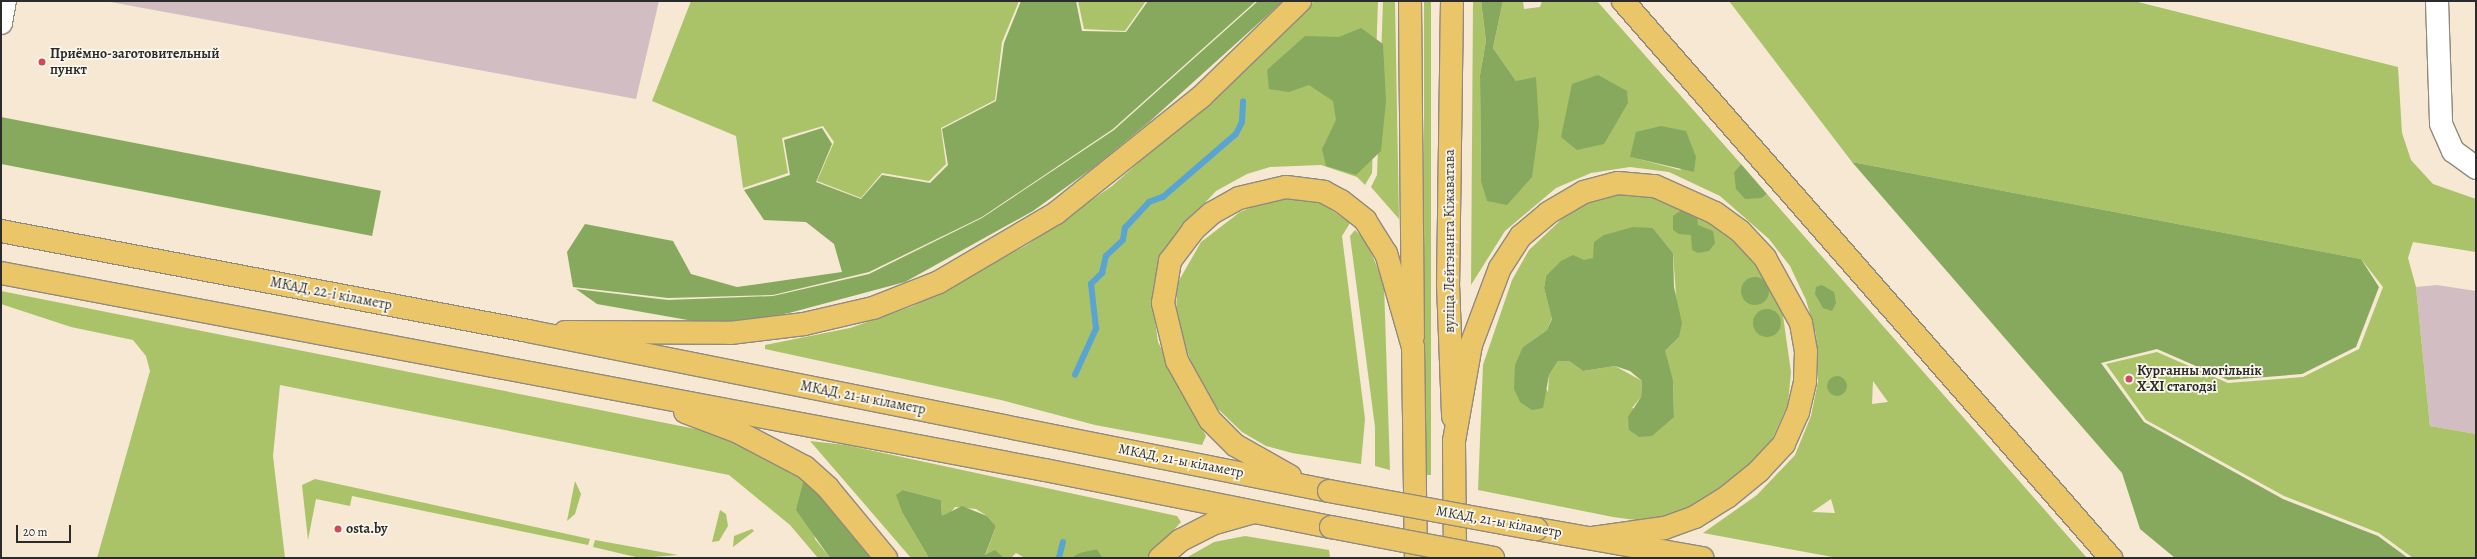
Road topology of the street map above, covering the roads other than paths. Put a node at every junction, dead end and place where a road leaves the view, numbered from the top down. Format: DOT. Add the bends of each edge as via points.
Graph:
graph roads {
  1 [pos="5,1"];
  2 [pos="1300,1"];
  3 [pos="1410,1"];
  4 [pos="1452,1"];
  5 [pos="1623,1"];
  6 [pos="2437,1"];
  7 [pos="1,23"];
  8 [pos="2476,168"];
  9 [pos="1,231"];
  10 [pos="1,273"];
  11 [pos="528,331"];
  12 [pos="1413,347"];
  13 [pos="661,358"];
  14 [pos="621,389"];
  15 [pos="1454,441"];
  16 [pos="1306,486"];
  17 [pos="1259,511"];
  18 [pos="1591,538"];
  19 [pos="886,558"];
  20 [pos="1160,558"];
  21 [pos="1416,558"];
  22 [pos="1455,558"];
  23 [pos="1493,558"];
  24 [pos="1702,558"];
  25 [pos="2111,558"];
  1 -- 7 [label="street"];
  2 -- 11 [label="main road" via="1201,97 1056,213 939,282 873,308 804,324 730,333"];
  3 -- 12 [label="main road"];
  4 -- 15 [label="main road, вуліца Лейтэнанта Кіжаватава" via="1448,284"];
  5 -- 25 [label="main road"];
  6 -- 8 [label="street" via="2441,124 2453,152"];
  9 -- 11 [label="main road, МКАД, 22-і кіламетр"];
  10 -- 14 [label="main road"];
  11 -- 13 [label="main road, МКАД, 22-і кіламетр"];
  12 -- 16 [label="main road" via="1386,253 1375,232 1357,212 1324,192 1286,187 1239,198 1212,213 1179,245 1170,261 1163,303 1172,348 1190,389 1210,420 1235,445"];
  12 -- 21 [label="main road" via="1412,453"];
  13 -- 16 [label="main road, МКАД, 21-ы кіламетр"];
  14 -- 17 [label="main road"];
  14 -- 19 [label="main road" via="736,431 805,467 828,488"];
  15 -- 18 [label="main road" via="1471,345 1488,292 1521,236 1548,213 1584,192 1618,183 1655,186 1715,213 1740,231 1765,258 1801,323 1806,352 1805,382 1798,412 1784,444 1759,471 1728,497 1695,517 1664,528"];
  15 -- 22 [label="main road, вуліца Лейтэнанта Кіжаватава"];
  16 -- 18 [label="main road, МКАД, 21-ы кіламетр, bridge"];
  17 -- 20 [label="main road" via="1212,524 1181,540"];
  17 -- 23 [label="main road, bridge"];
  18 -- 24 [label="main road, МКАД, 21-ы кіламетр"];
}
